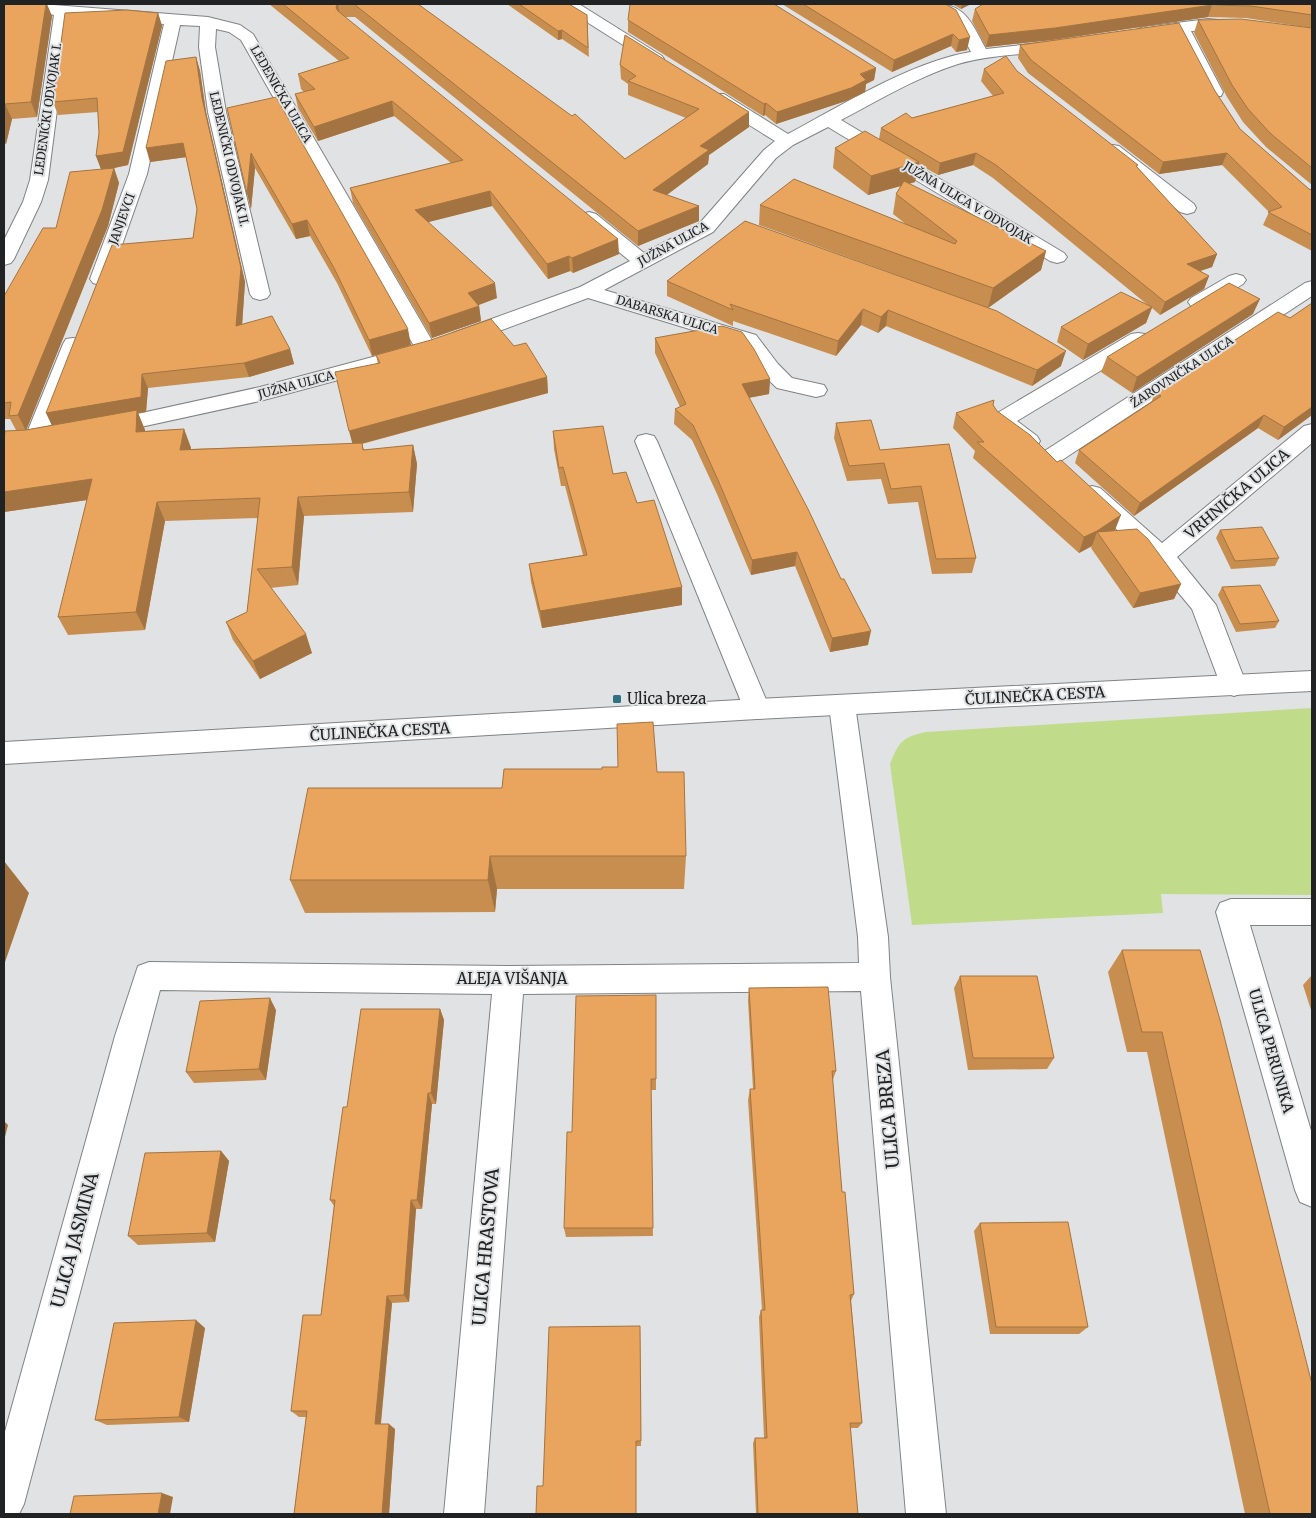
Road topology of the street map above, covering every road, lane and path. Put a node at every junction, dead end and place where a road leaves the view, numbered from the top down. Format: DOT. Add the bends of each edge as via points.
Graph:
graph roads {
  1 [pos="25,4"];
  2 [pos="570,4"];
  3 [pos="938,4"];
  4 [pos="976,9"];
  5 [pos="62,12"];
  6 [pos="962,18"];
  7 [pos="173,19"];
  8 [pos="208,22"];
  9 [pos="1181,26"];
  10 [pos="1255,26"];
  11 [pos="1128,35"];
  12 [pos="1072,44"];
  13 [pos="980,54"];
  14 [pos="670,68"];
  15 [pos="703,89"];
  16 [pos="1223,106"];
  17 [pos="827,119"];
  18 [pos="1096,137"];
  19 [pos="787,141"];
  20 [pos="1187,208"];
  21 [pos="579,210"];
  22 [pos="1057,257"];
  23 [pos="4,259"];
  24 [pos="642,261"];
  25 [pos="1236,280"];
  26 [pos="1312,287"];
  27 [pos="587,291"];
  28 [pos="260,294"];
  29 [pos="93,295"];
  30 [pos="1177,315"];
  31 [pos="1152,330"];
  32 [pos="79,331"];
  33 [pos="426,349"];
  34 [pos="816,390"];
  35 [pos="84,431"];
  36 [pos="1312,431"];
  37 [pos="54,436"];
  38 [pos="646,442"];
  39 [pos="1065,470"];
  40 [pos="1162,556"];
  41 [pos="1312,681"];
  42 [pos="1234,686"];
  43 [pos="842,705"];
  44 [pos="757,709"];
  45 [pos="4,753"];
  46 [pos="1312,912"];
  47 [pos="149,976"];
  48 [pos="875,978"];
  49 [pos="509,980"];
  50 [pos="1312,1190"];
  51 [pos="4,1504"];
  52 [pos="464,1514"];
  53 [pos="926,1514"];
  1 -- 5 [label="street, LEDENIČKA ULICA"];
  2 -- 14 [label="street"];
  3 -- 6 [label="street"];
  4 -- 6 [label="street"];
  5 -- 7 [label="street, LEDENIČKA ULICA"];
  5 -- 23 [label="street, LEDENIČKI ODVOJAK I." via="39,180 32,202"];
  6 -- 13 [label="street"];
  7 -- 8 [label="street, LEDENIČKA ULICA"];
  7 -- 29 [label="street, JANJEVCI" via="138,174"];
  8 -- 28 [label="street, LEDENIČKI ODVOJAK II." via="207,47 218,112"];
  8 -- 33 [label="street, LEDENIČKA ULICA" via="234,28 247,37"];
  9 -- 10 [label="street"];
  9 -- 11 [label="street"];
  9 -- 16 [label="street"];
  12 -- 13 [label="street, JUŽNA ULICA" via="1008,58"];
  13 -- 17 [label="street, JUŽNA ULICA" via="888,79"];
  15 -- 19 [label="street"];
  17 -- 19 [label="street, JUŽNA ULICA"];
  17 -- 22 [label="street, JUŽNA ULICA V. ODVOJAK"];
  18 -- 20 [label="street"];
  19 -- 24 [label="street, JUŽNA ULICA" via="764,161 723,221"];
  21 -- 24 [label="street"];
  24 -- 27 [label="street, JUŽNA ULICA"];
  25 -- 30 [label="street"];
  26 -- 39 [label="street, ŽAROVNIČKA ULICA"];
  27 -- 33 [label="street, JUŽNA ULICA"];
  27 -- 34 [label="street, DABARSKA ULICA" via="749,340 770,369 785,383"];
  31 -- 39 [label="street" via="1002,420"];
  32 -- 37 [label="street" via="27,441"];
  33 -- 35 [label="street, JUŽNA ULICA" via="284,390 172,416"];
  36 -- 40 [label="street, VRHNIČKA ULICA"];
  38 -- 44 [label="street"];
  39 -- 40 [label="street"];
  40 -- 42 [label="street" via="1204,605"];
  41 -- 42 [label="street, ČULINEČKA CESTA"];
  42 -- 43 [label="street, ČULINEČKA CESTA"];
  43 -- 44 [label="street, ČULINEČKA CESTA"];
  43 -- 48 [label="street, ULICA BREZA" via="873,937"];
  44 -- 45 [label="street, ČULINEČKA CESTA"];
  46 -- 50 [label="street, ULICA PERUNIKA" via="1231,912"];
  47 -- 49 [label="street, ALEJA VIŠANJA"];
  47 -- 51 [label="street, ULICA JASMINA"];
  48 -- 49 [label="street, ALEJA VIŠANJA"];
  48 -- 53 [label="street, ULICA BREZA"];
  49 -- 52 [label="street, ULICA HRASTOVA"];
}
